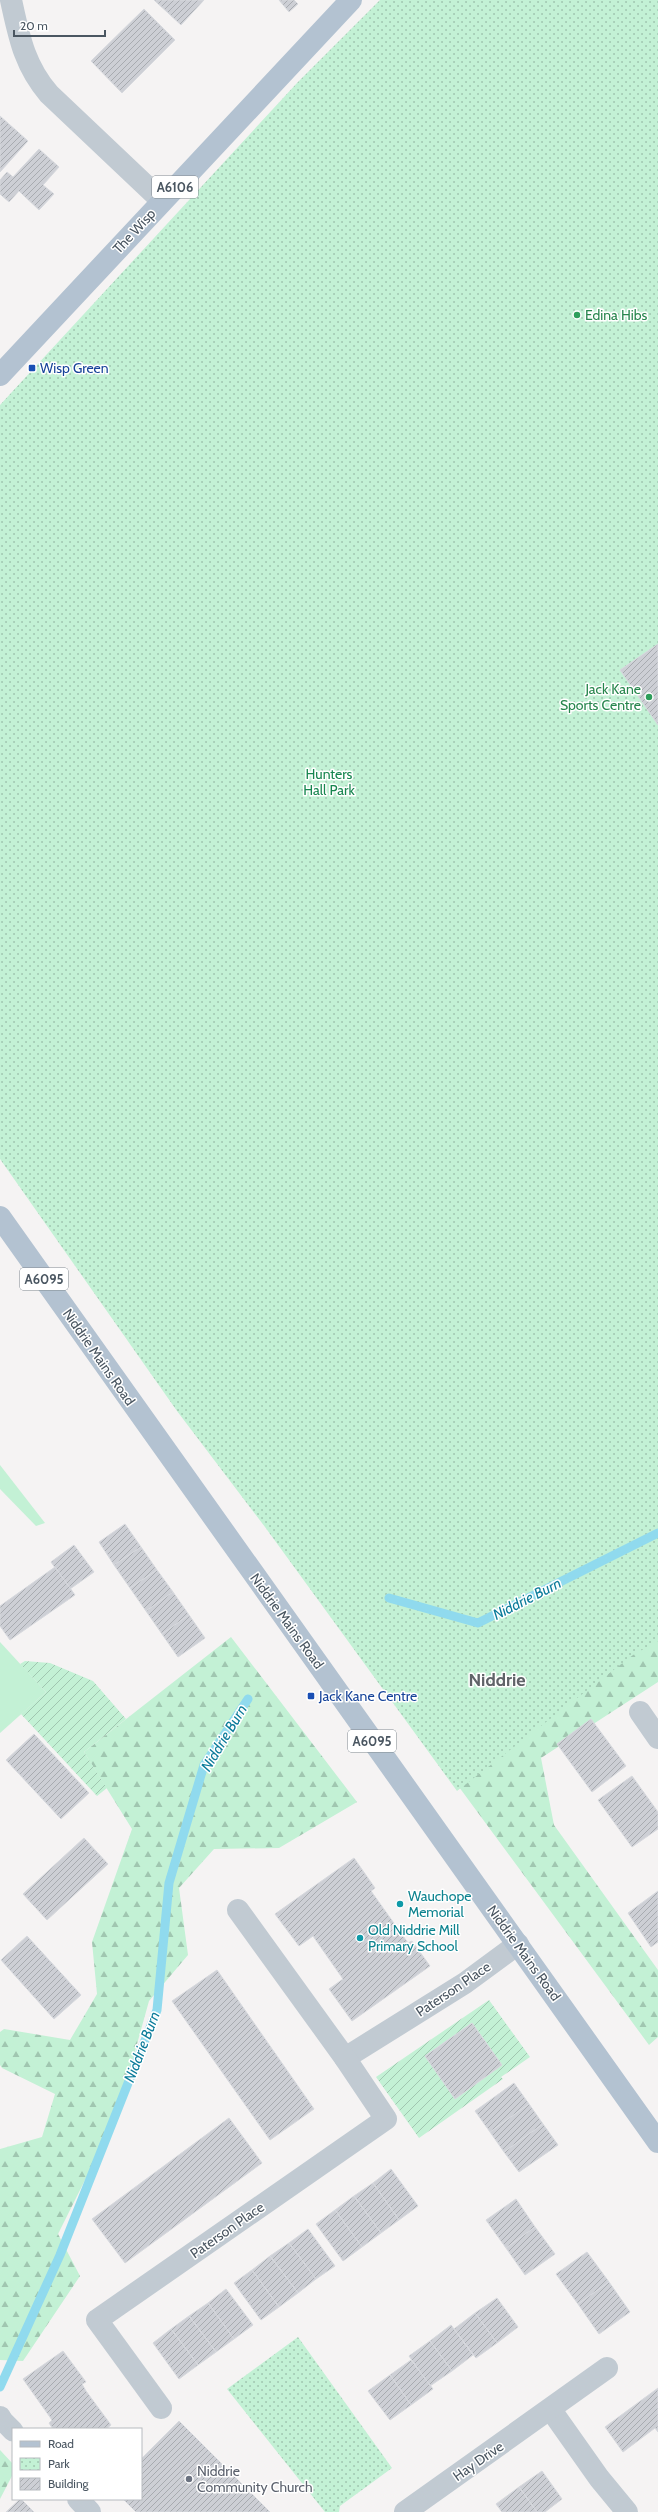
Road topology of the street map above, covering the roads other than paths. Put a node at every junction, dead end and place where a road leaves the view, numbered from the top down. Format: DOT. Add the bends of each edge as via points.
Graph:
graph roads {
  1 [pos="11,0"];
  2 [pos="351,0"];
  3 [pos="0,3"];
  4 [pos="162,201"];
  5 [pos="0,374"];
  6 [pos="0,1217"];
  7 [pos="640,1712"];
  8 [pos="658,1738"];
  9 [pos="238,1910"];
  10 [pos="518,1944"];
  11 [pos="346,2058"];
  12 [pos="658,2142"];
  13 [pos="607,2368"];
  14 [pos="161,2408"];
  15 [pos="551,2410"];
  16 [pos="79,2500"];
  17 [pos="90,2512"];
  18 [pos="405,2512"];
  19 [pos="627,2512"];
  1 -- 3 [label="street"];
  1 -- 4 [label="street" via="28,65 36,79"];
  2 -- 4 [label="main road, The Wisp / A6106"];
  4 -- 5 [label="main road, The Wisp / A6106"];
  6 -- 10 [label="main road, Niddrie Mains Road / A6095"];
  7 -- 8 [label="street"];
  9 -- 11 [label="street, Paterson Place"];
  10 -- 11 [label="street, Paterson Place" via="465,1983"];
  10 -- 12 [label="main road, Niddrie Mains Road / A6095"];
  11 -- 14 [label="street, Paterson Place" via="386,2119 97,2320"];
  13 -- 15 [label="street, Hay Drive"];
  15 -- 18 [label="street, Hay Drive"];
  15 -- 19 [label="street" via="599,2478"];
  16 -- 17 [label="street"];
}
